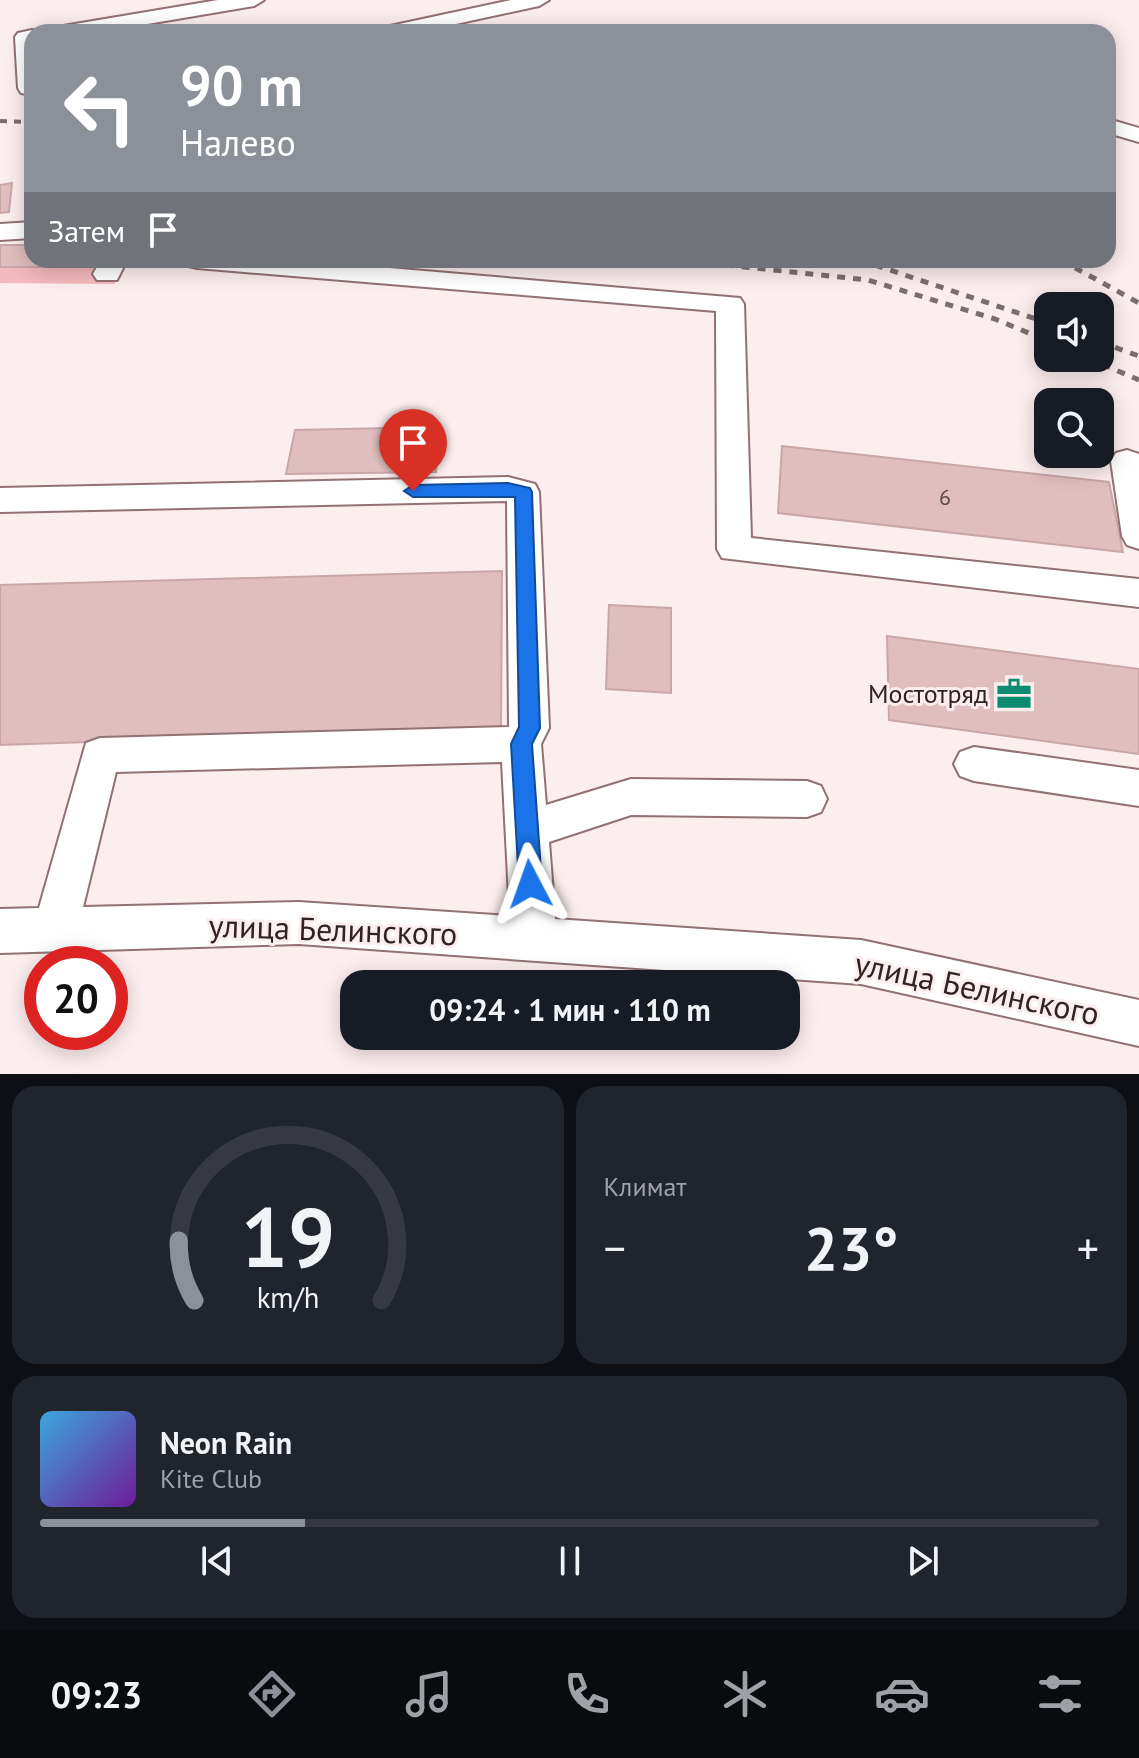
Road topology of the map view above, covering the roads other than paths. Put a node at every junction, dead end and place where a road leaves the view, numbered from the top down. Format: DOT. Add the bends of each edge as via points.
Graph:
graph roads {
  1 [pos="254,0"];
  2 [pos="444,0"];
  3 [pos="539,0"];
  4 [pos="460,17"];
  5 [pos="111,24"];
  6 [pos="427,24"];
  7 [pos="0,75"];
  8 [pos="24,79"];
  9 [pos="1116,128"];
  10 [pos="1139,135"];
  11 [pos="24,230"];
  12 [pos="0,232"];
  13 [pos="294,268"];
  14 [pos="1127,461"];
  15 [pos="0,500"];
  16 [pos="1139,536"];
  17 [pos="1139,593"];
  18 [pos="521,744"];
  19 [pos="974,764"];
  20 [pos="1139,788"];
  21 [pos="807,799"];
  22 [pos="527,830"];
  23 [pos="56,929"];
  24 [pos="0,931"];
  25 [pos="534,939"];
  26 [pos="1139,1023"];
  1 -- 5 [label="street"];
  2 -- 4 [label="street"];
  3 -- 4 [label="street"];
  4 -- 6 [label="street"];
  7 -- 8 [label="street"];
  9 -- 10 [label="street"];
  11 -- 12 [label="street"];
  13 -- 17 [label="street" via="730,304 734,549"];
  14 -- 16 [label="street"];
  15 -- 18 [label="street" via="523,492 529,728"];
  18 -- 22 [label="street"];
  18 -- 23 [label="street" via="100,755"];
  19 -- 20 [label="street"];
  21 -- 22 [label="street" via="631,797"];
  22 -- 25 [label="street"];
  23 -- 24 [label="street, улица Белинского"];
  23 -- 25 [label="street, улица Белинского" via="299,923"];
  25 -- 26 [label="street, улица Белинского" via="861,962"];
}
